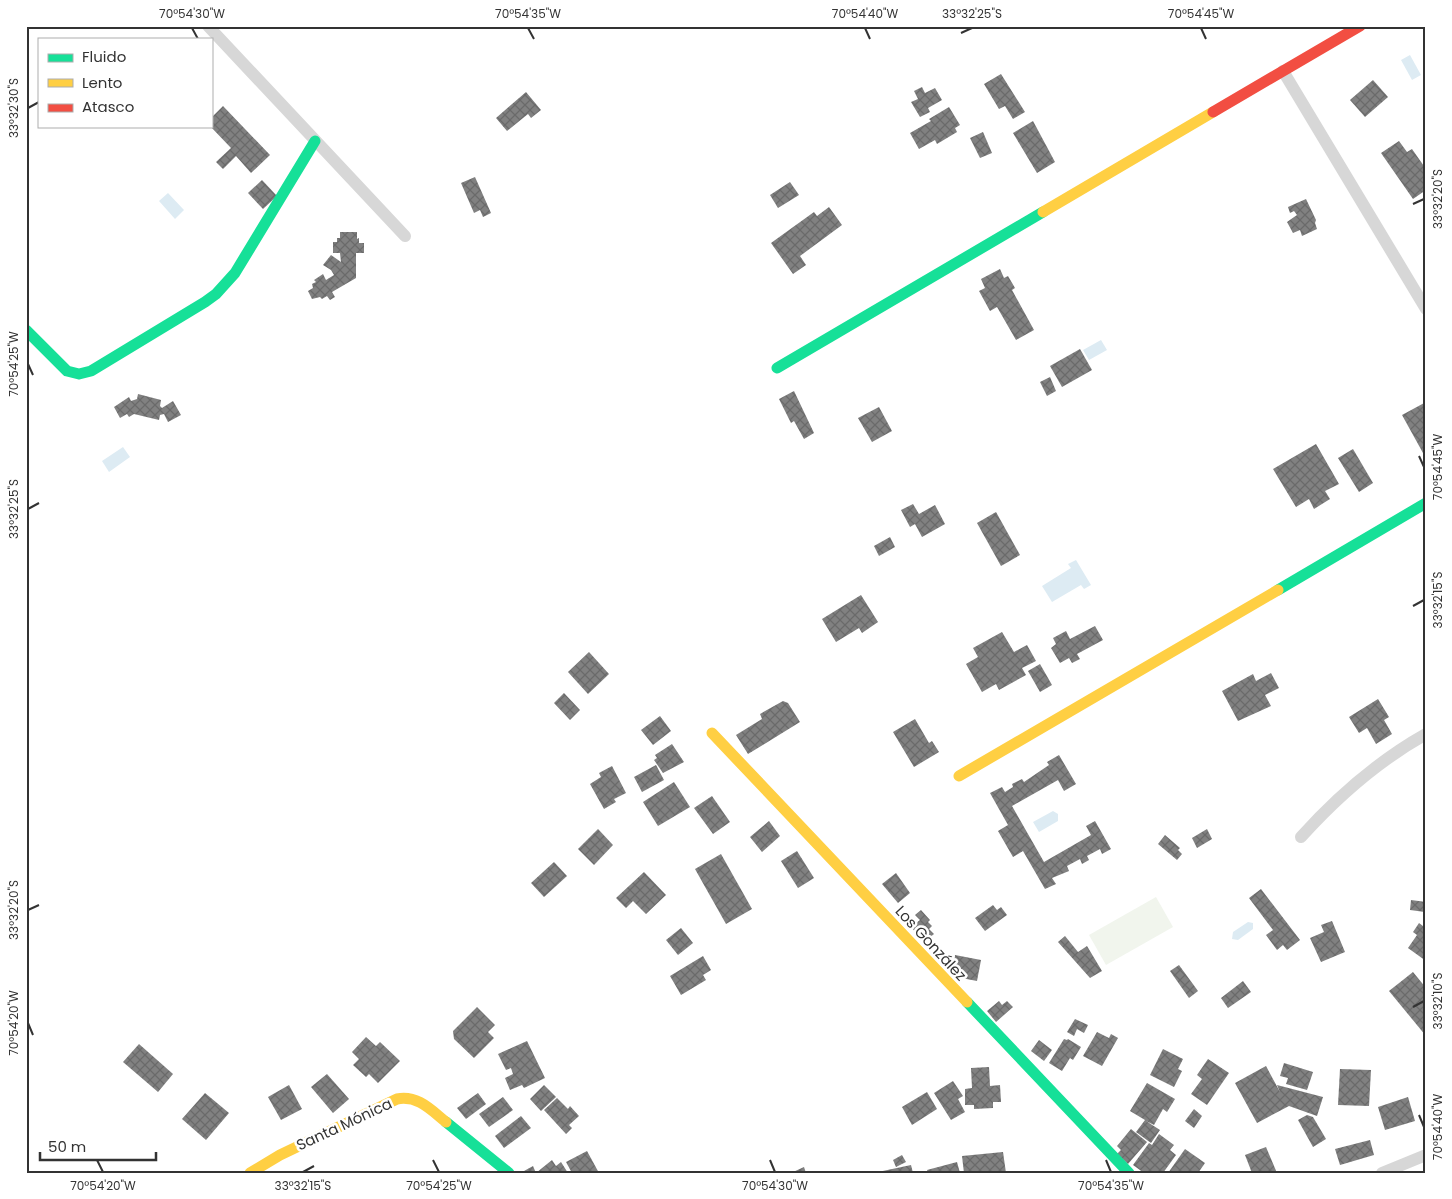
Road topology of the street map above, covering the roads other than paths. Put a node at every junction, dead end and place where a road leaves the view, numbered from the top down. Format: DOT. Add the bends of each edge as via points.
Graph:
graph roads {
  1 [pos="208,26"];
  2 [pos="1360,26"];
  3 [pos="1283,71"];
  4 [pos="315,141"];
  5 [pos="405,236"];
  6 [pos="1426,309"];
  7 [pos="26,330"];
  8 [pos="776,368"];
  9 [pos="1426,503"];
  10 [pos="712,733"];
  11 [pos="1426,734"];
  12 [pos="959,776"];
  13 [pos="1301,837"];
  14 [pos="1426,1155"];
  15 [pos="1390,1171"];
  16 [pos="250,1173"];
  17 [pos="509,1173"];
  18 [pos="1129,1173"];
  1 -- 4 [label="street"];
  2 -- 3 [label="street"];
  3 -- 6 [label="street"];
  3 -- 8 [label="street"];
  4 -- 5 [label="street"];
  4 -- 7 [label="street" via="244,261 226,285 205,302 82,374 68,371"];
  9 -- 12 [label="street"];
  10 -- 18 [label="street, Los González"];
  11 -- 13 [label="street" via="1371,770 1322,813"];
  14 -- 15 [label="street"];
  16 -- 17 [label="street, Santa Mónica" via="280,1155 402,1098 420,1102"];
}
